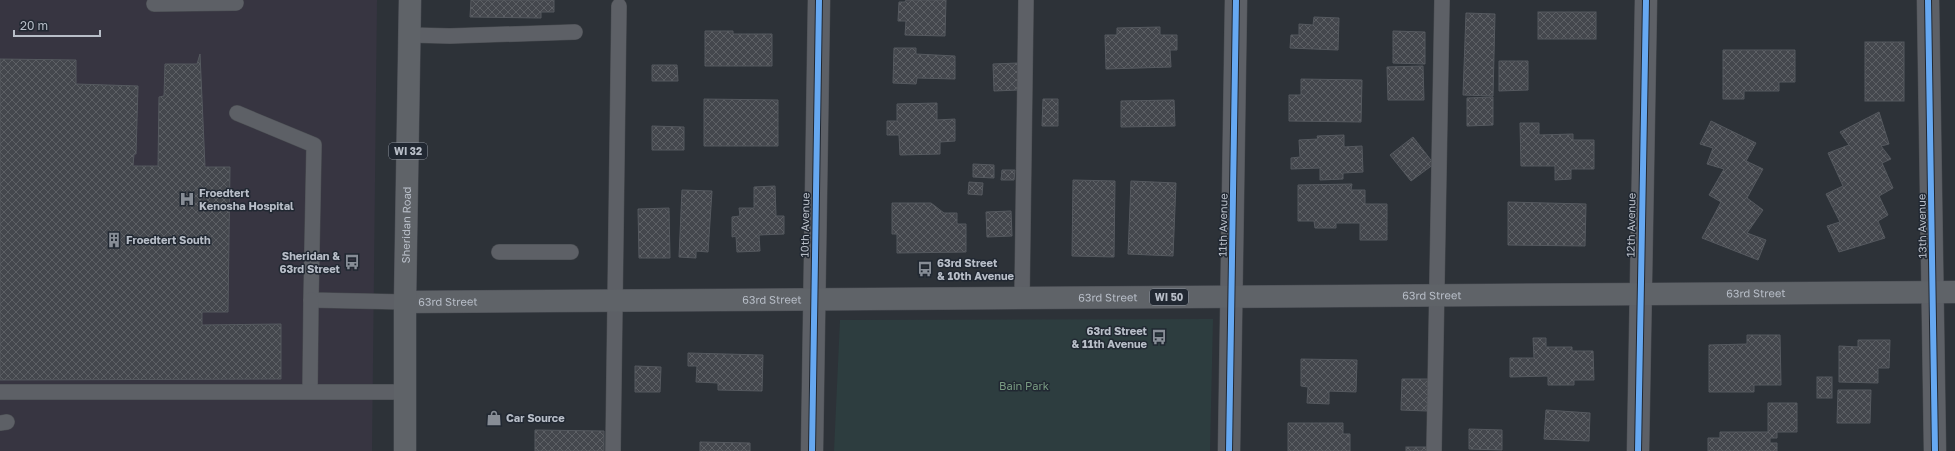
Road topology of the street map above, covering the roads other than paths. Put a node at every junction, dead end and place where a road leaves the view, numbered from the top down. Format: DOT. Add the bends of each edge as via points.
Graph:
graph roads {
  1 [pos="410,0"];
  2 [pos="818,0"];
  3 [pos="1026,0"];
  4 [pos="1236,0"];
  5 [pos="1442,0"];
  6 [pos="1646,0"];
  7 [pos="1928,0"];
  8 [pos="154,4"];
  9 [pos="236,4"];
  10 [pos="619,6"];
  11 [pos="575,32"];
  12 [pos="410,35"];
  13 [pos="237,113"];
  14 [pos="499,252"];
  15 [pos="572,252"];
  16 [pos="1933,292"];
  17 [pos="1955,292"];
  18 [pos="1640,294"];
  19 [pos="1436,295"];
  20 [pos="1232,296"];
  21 [pos="1022,298"];
  22 [pos="814,299"];
  23 [pos="311,300"];
  24 [pos="615,300"];
  25 [pos="405,302"];
  26 [pos="310,391"];
  27 [pos="0,392"];
  28 [pos="405,392"];
  29 [pos="405,451"];
  30 [pos="613,451"];
  31 [pos="812,451"];
  32 [pos="1229,451"];
  33 [pos="1434,451"];
  34 [pos="1638,451"];
  35 [pos="1935,451"];
  1 -- 12 [label="main road, Sheridan Road / WI 32"];
  2 -- 22 [label="street, 10th Avenue"];
  3 -- 21 [label="lane"];
  4 -- 20 [label="street, 11th Avenue"];
  5 -- 19 [label="lane"];
  6 -- 18 [label="street, 12th Avenue"];
  7 -- 16 [label="street, 13th Avenue"];
  8 -- 9 [label="lane"];
  10 -- 24 [label="lane"];
  11 -- 12 [label="lane"];
  12 -- 25 [label="main road, Sheridan Road / WI 32"];
  13 -- 23 [label="lane" via="314,144"];
  14 -- 15 [label="lane"];
  16 -- 17 [label="main road, 63rd Street / WI 50"];
  16 -- 18 [label="main road, 63rd Street / WI 50"];
  16 -- 35 [label="street, 13th Avenue"];
  18 -- 19 [label="main road, 63rd Street / WI 50"];
  18 -- 34 [label="street, 12th Avenue"];
  19 -- 20 [label="main road, 63rd Street / WI 50"];
  19 -- 33 [label="lane"];
  20 -- 21 [label="main road, 63rd Street / WI 50"];
  20 -- 32 [label="street, 11th Avenue"];
  21 -- 22 [label="main road, 63rd Street / WI 50"];
  22 -- 24 [label="main road, 63rd Street / WI 50"];
  22 -- 31 [label="street, 10th Avenue"];
  23 -- 25 [label="lane"];
  23 -- 26 [label="lane"];
  24 -- 25 [label="main road, 63rd Street / WI 50"];
  24 -- 30 [label="lane"];
  25 -- 28 [label="main road, Sheridan Road / WI 32"];
  26 -- 27 [label="lane"];
  26 -- 28 [label="lane"];
  28 -- 29 [label="main road, Sheridan Road / WI 32"];
}
